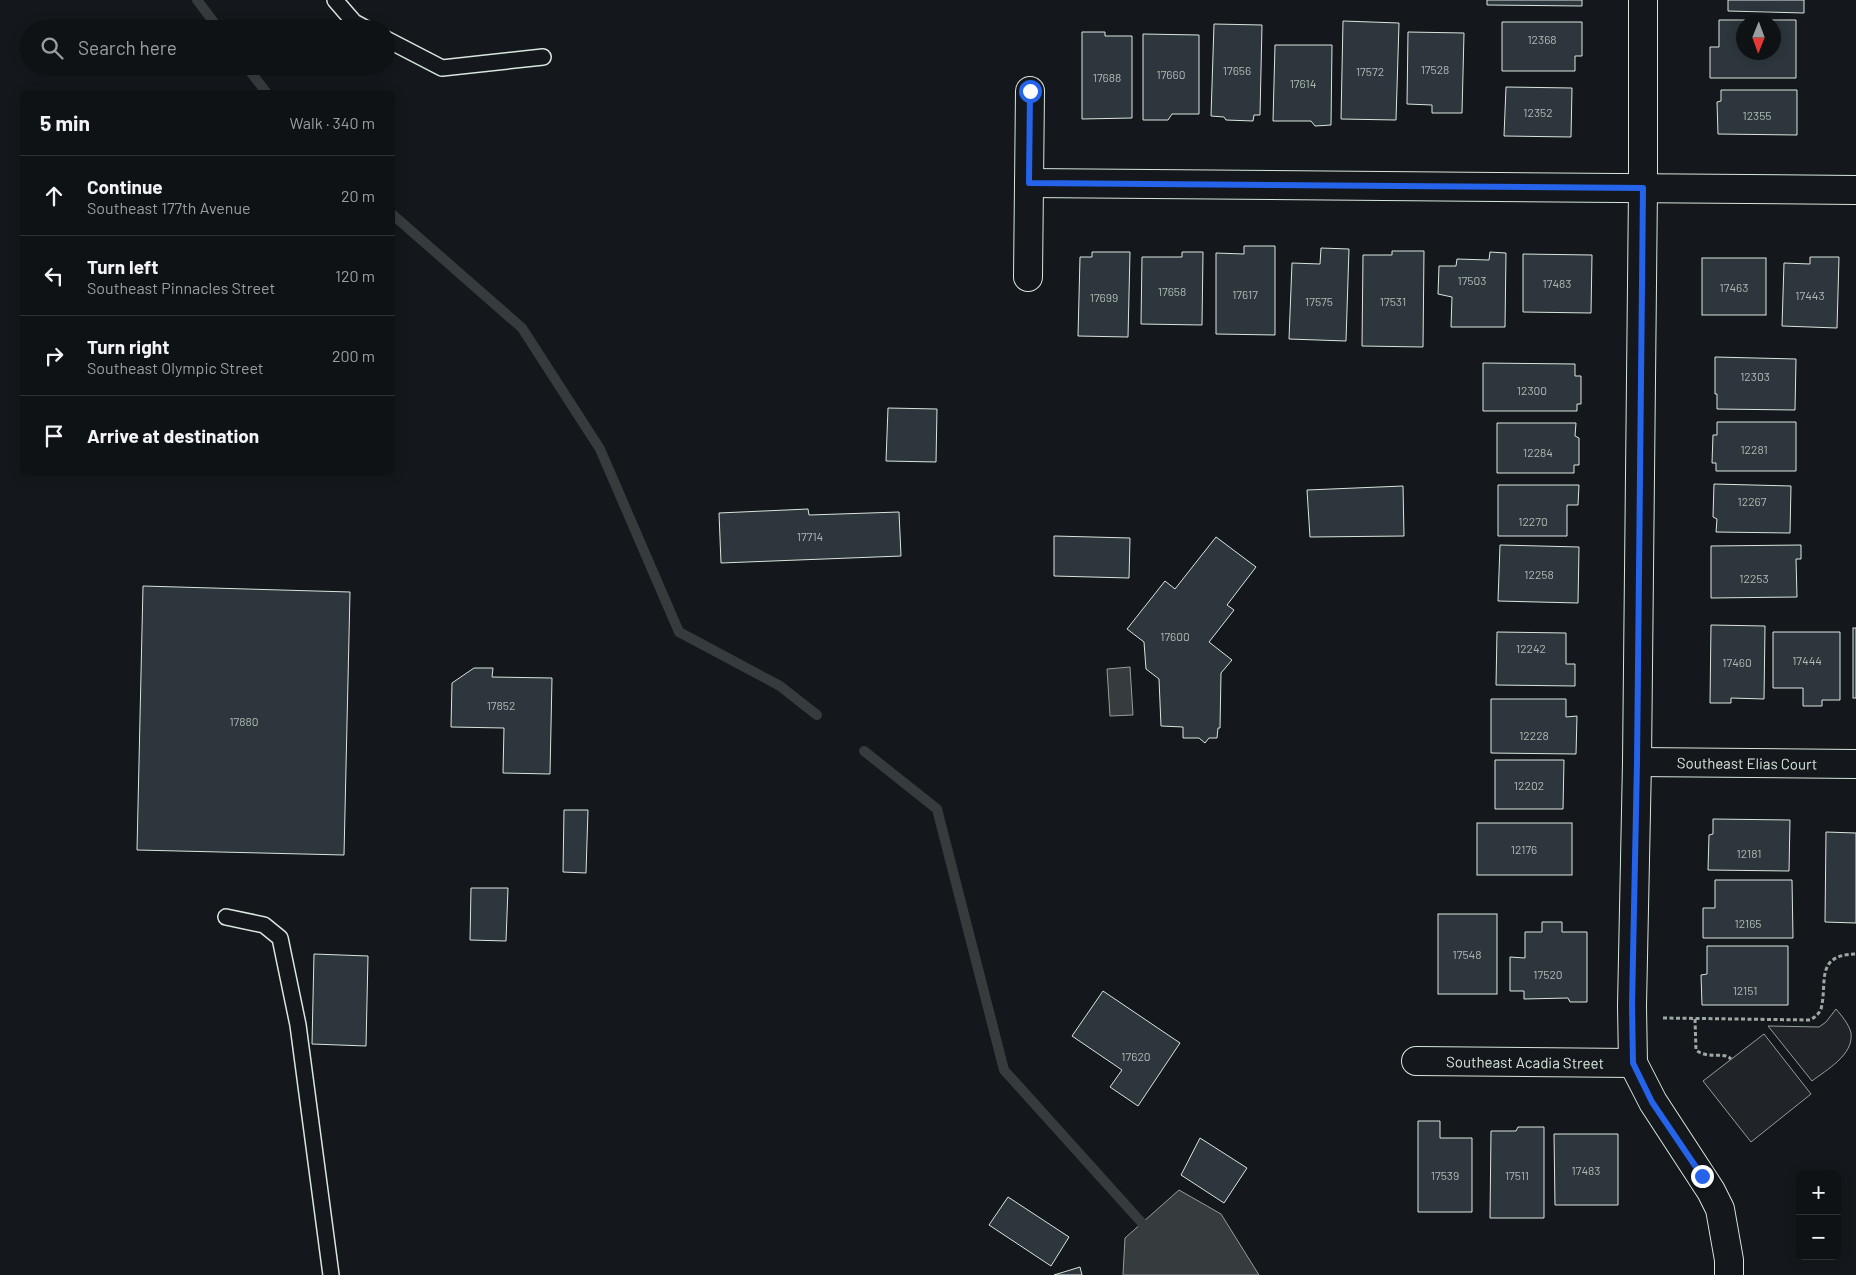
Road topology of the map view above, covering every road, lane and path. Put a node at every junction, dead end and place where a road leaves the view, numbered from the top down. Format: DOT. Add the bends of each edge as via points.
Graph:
graph roads {
  1 [pos="335,0"];
  2 [pos="1643,0"];
  3 [pos="352,20"];
  4 [pos="395,44"];
  5 [pos="542,57"];
  6 [pos="1030,91"];
  7 [pos="1029,183"];
  8 [pos="1643,188"];
  9 [pos="1856,190"];
  10 [pos="1028,277"];
  11 [pos="1637,762"];
  12 [pos="1856,764"];
  13 [pos="226,917"];
  14 [pos="1856,954"];
  15 [pos="1632,1018"];
  16 [pos="1695,1019"];
  17 [pos="1731,1059"];
  18 [pos="1416,1060"];
  19 [pos="1633,1063"];
  20 [pos="331,1275"];
  21 [pos="1729,1275"];
  1 -- 3 [label="lane"];
  2 -- 8 [label="street"];
  4 -- 5 [label="lane" via="442,68"];
  6 -- 7 [label="street"];
  7 -- 8 [label="street"];
  7 -- 10 [label="street"];
  8 -- 9 [label="street"];
  8 -- 11 [label="street"];
  11 -- 12 [label="street, Southeast Elias Court"];
  11 -- 15 [label="street"];
  13 -- 20 [label="lane" via="264,925 280,938 298,1025"];
  14 -- 16 [label="path" via="1840,956 1832,961 1823,983 1821,1008 1810,1020"];
  15 -- 16 [label="path"];
  15 -- 19 [label="street"];
  16 -- 17 [label="path" via="1696,1050 1704,1055"];
  18 -- 19 [label="street, Southeast Acadia Street"];
  19 -- 21 [label="street" via="1652,1102 1717,1203 1725,1232"];
}
